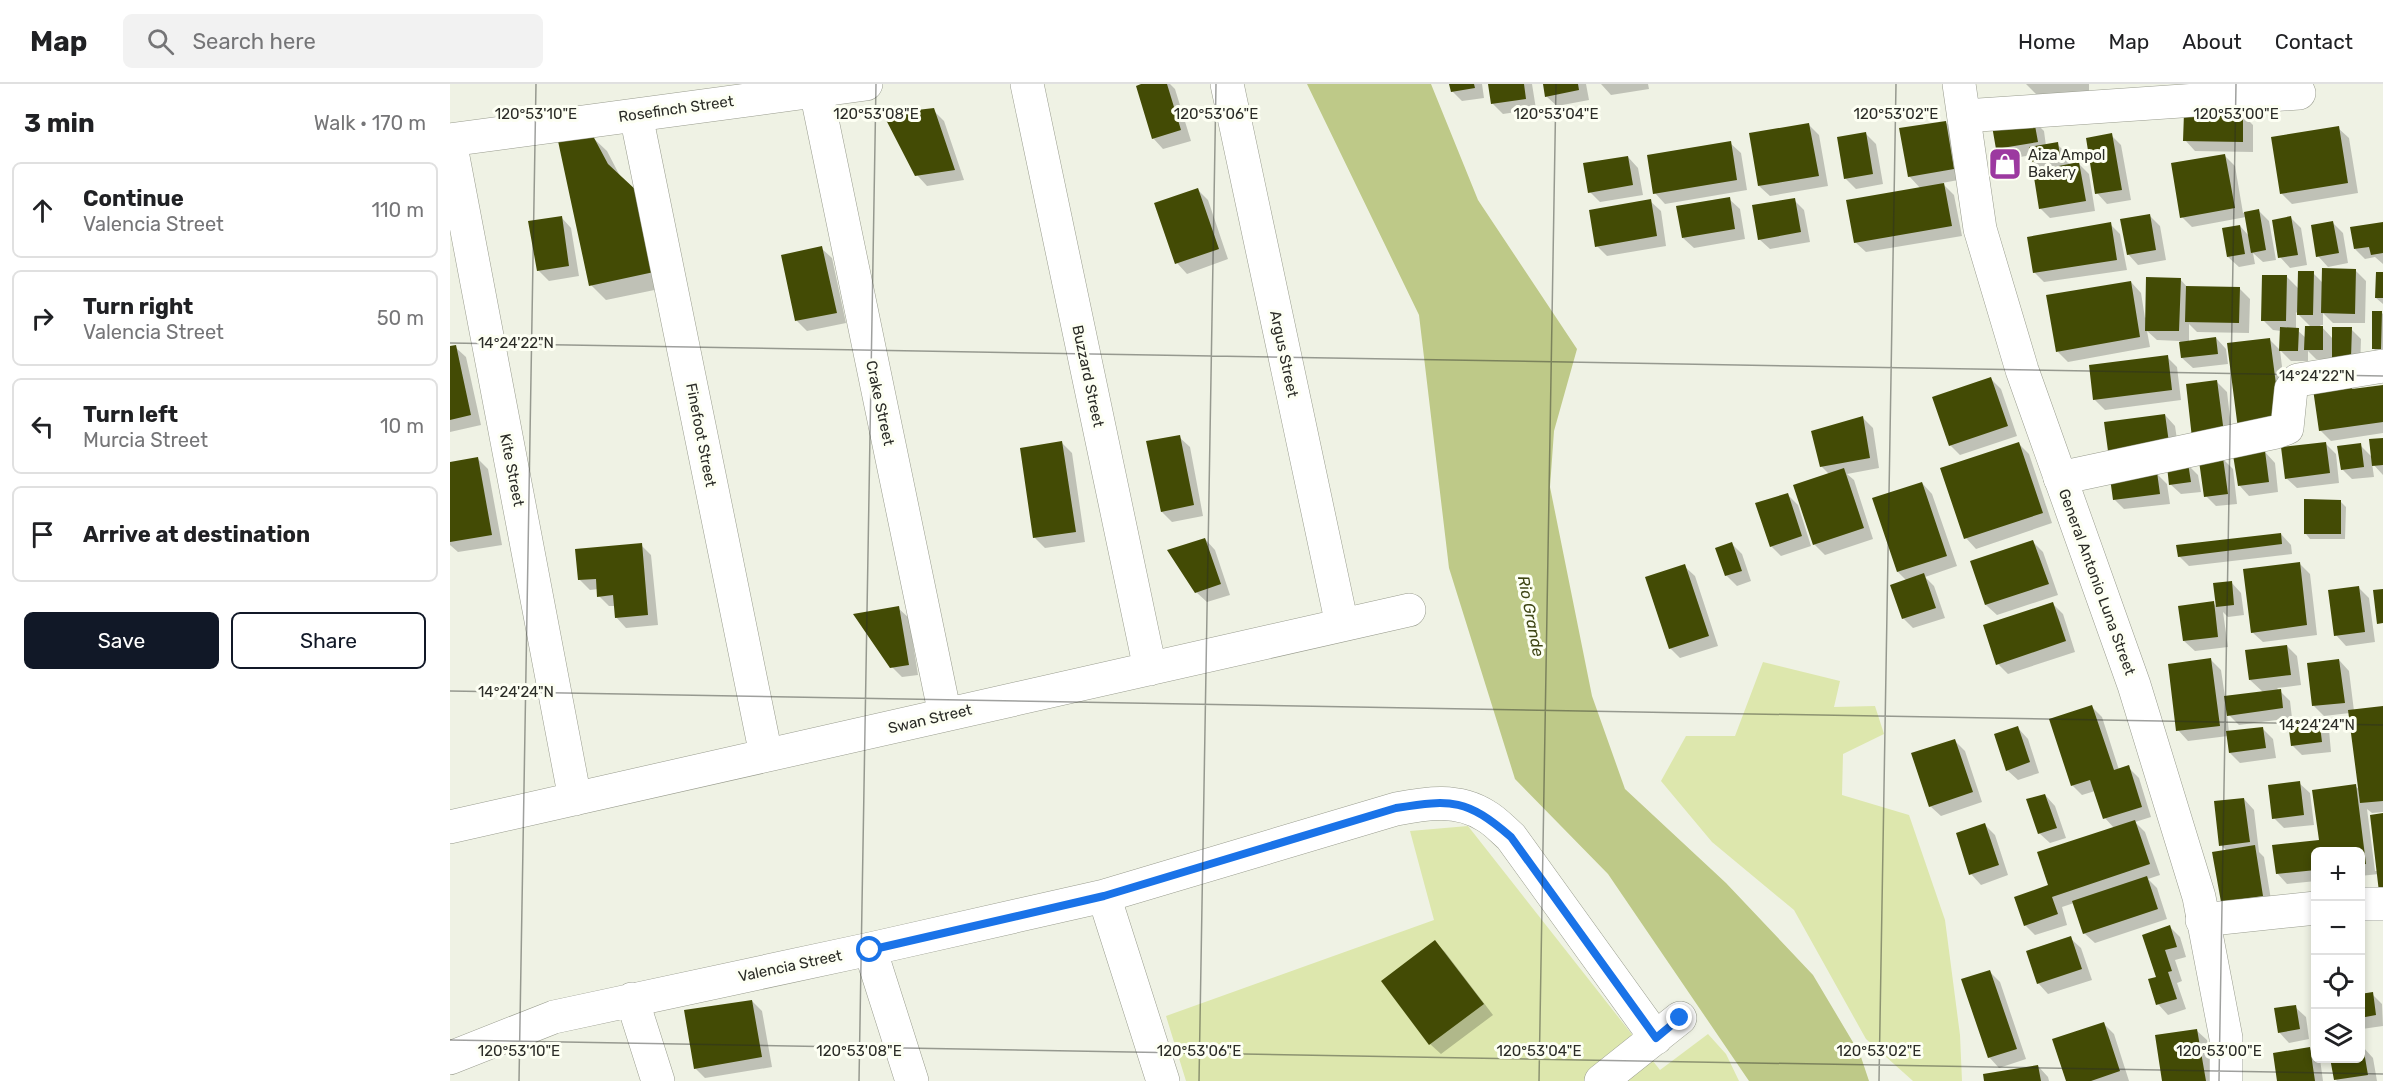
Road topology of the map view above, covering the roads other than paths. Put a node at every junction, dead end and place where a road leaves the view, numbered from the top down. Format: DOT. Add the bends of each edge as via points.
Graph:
graph roads {
  1 [pos="866,84"];
  2 [pos="1027,84"];
  3 [pos="1227,84"];
  4 [pos="1959,84"];
  5 [pos="816,91"];
  6 [pos="2299,93"];
  7 [pos="636,115"];
  8 [pos="1964,116"];
  9 [pos="450,140"];
  10 [pos="2383,366"];
  11 [pos="2060,478"];
  12 [pos="1409,610"];
  13 [pos="1342,625"];
  14 [pos="1150,669"];
  15 [pos="945,715"];
  16 [pos="766,756"];
  17 [pos="575,799"];
  18 [pos="450,827"];
  19 [pos="1104,896"];
  20 [pos="2365,904"];
  21 [pos="2383,904"];
  22 [pos="2311,909"];
  23 [pos="2202,920"];
  24 [pos="870,950"];
  25 [pos="632,999"];
  26 [pos="450,1058"];
  27 [pos="658,1081"];
  28 [pos="912,1081"];
  29 [pos="1163,1081"];
  30 [pos="1601,1081"];
  31 [pos="2226,1081"];
  1 -- 5 [label="street, Rosefinch Street"];
  2 -- 14 [label="street, Buzzard Street"];
  3 -- 13 [label="street, Argus Street"];
  4 -- 8 [label="street, General Antonio Luna Street"];
  5 -- 7 [label="street, Rosefinch Street"];
  5 -- 15 [label="street, Crake Street"];
  6 -- 8 [label="street"];
  7 -- 9 [label="street, Rosefinch Street"];
  7 -- 16 [label="street, Finefoot Street"];
  8 -- 11 [label="street, General Antonio Luna Street" via="1980,229 2022,370"];
  9 -- 17 [label="street, Kite Street"];
  10 -- 11 [label="street" via="2298,380 2291,389 2287,428 2277,432"];
  11 -- 23 [label="street, General Antonio Luna Street" via="2134,685 2199,897"];
  12 -- 13 [label="street, Swan Street"];
  13 -- 14 [label="street, Swan Street"];
  14 -- 15 [label="street, Swan Street"];
  15 -- 16 [label="street, Swan Street"];
  16 -- 17 [label="street, Swan Street"];
  17 -- 18 [label="street, Swan Street"];
  19 -- 24 [label="street, Valencia Street"];
  19 -- 29 [label="street"];
  19 -- 30 [label="street, Valencia Street" via="1396,808 1431,802 1461,805 1486,816 1511,837 1668,1028"];
  20 -- 21 [label="street"];
  22 -- 23 [label="street"];
  23 -- 31 [label="street, General Antonio Luna Street" via="2226,1038"];
  24 -- 25 [label="street, Valencia Street"];
  24 -- 28 [label="street"];
  25 -- 26 [label="street, Valencia Street" via="554,1017"];
  25 -- 27 [label="street"];
}
